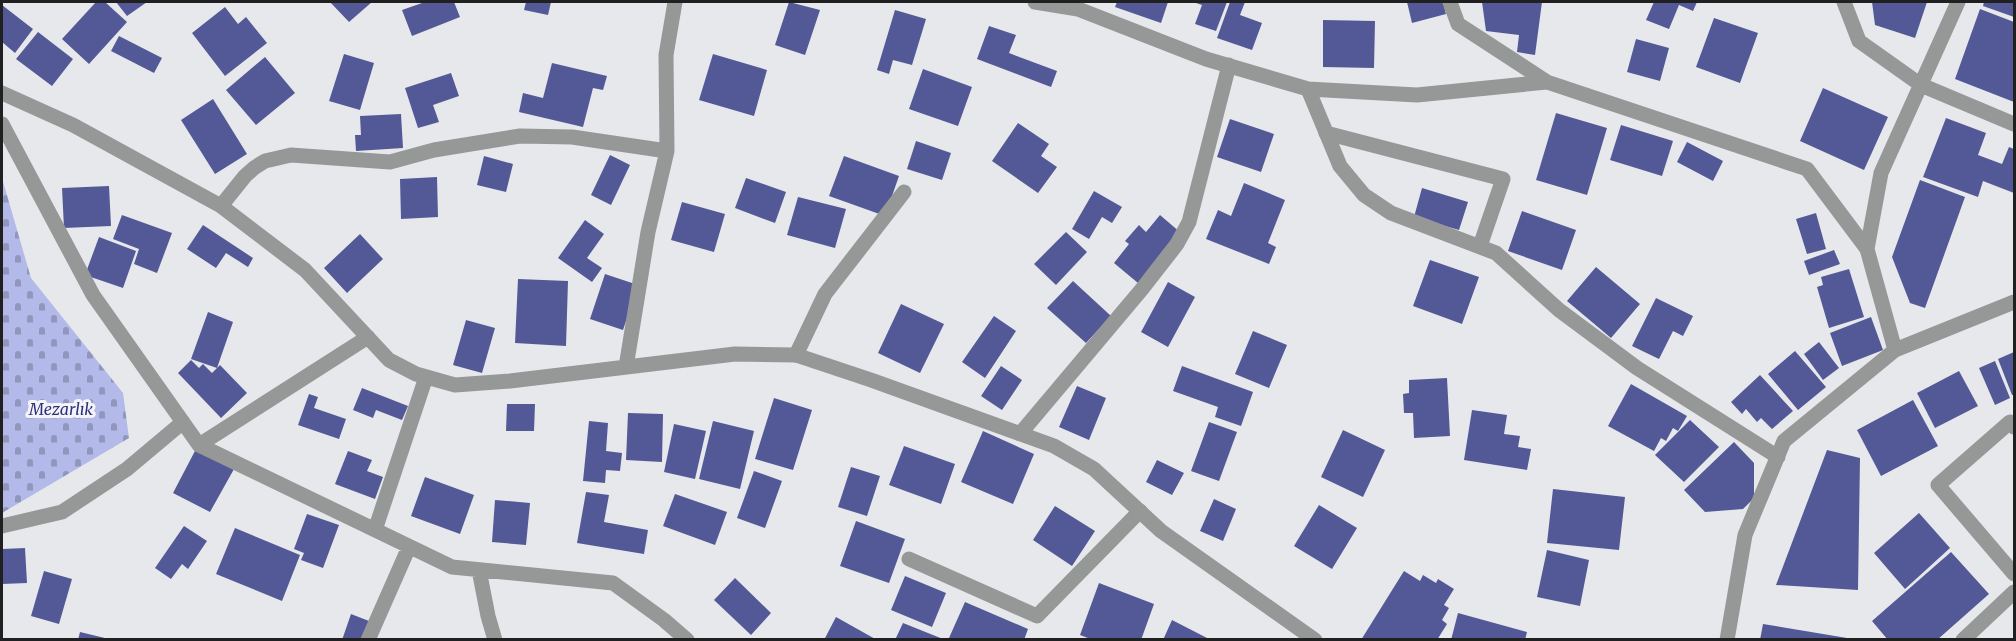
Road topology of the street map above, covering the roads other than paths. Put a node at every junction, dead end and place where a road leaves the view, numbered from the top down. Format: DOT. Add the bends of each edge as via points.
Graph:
graph roads {
  1 [pos="675,2"];
  2 [pos="1042,2"];
  3 [pos="1450,2"];
  4 [pos="1844,2"];
  5 [pos="1958,2"];
  6 [pos="1229,65"];
  7 [pos="1547,82"];
  8 [pos="1921,85"];
  9 [pos="1308,88"];
  10 [pos="2,93"];
  11 [pos="2,124"];
  12 [pos="2014,124"];
  13 [pos="1326,133"];
  14 [pos="668,151"];
  15 [pos="904,192"];
  16 [pos="221,206"];
  17 [pos="1480,246"];
  18 [pos="1867,249"];
  19 [pos="2014,302"];
  20 [pos="368,337"];
  21 [pos="1895,350"];
  22 [pos="796,356"];
  23 [pos="626,367"];
  24 [pos="426,377"];
  25 [pos="183,422"];
  26 [pos="2014,427"];
  27 [pos="1020,434"];
  28 [pos="199,445"];
  29 [pos="1778,457"];
  30 [pos="1140,512"];
  31 [pos="2,526"];
  32 [pos="375,530"];
  33 [pos="409,547"];
  34 [pos="909,559"];
  35 [pos="478,570"];
  36 [pos="2014,574"];
  37 [pos="2014,592"];
  38 [pos="368,639"];
  39 [pos="495,639"];
  40 [pos="687,639"];
  41 [pos="1315,639"];
  42 [pos="1727,639"];
  43 [pos="1963,639"];
  1 -- 14 [label="street" via="666,55"];
  2 -- 6 [label="street" via="1078,9"];
  3 -- 7 [label="street" via="1458,24"];
  4 -- 8 [label="street" via="1859,41"];
  5 -- 8 [label="street"];
  6 -- 9 [label="street"];
  6 -- 27 [label="street" via="1189,222 1177,244"];
  7 -- 9 [label="street" via="1417,95"];
  7 -- 18 [label="street" via="1808,169"];
  8 -- 12 [label="street"];
  8 -- 18 [label="street" via="1881,173"];
  9 -- 13 [label="street"];
  10 -- 16 [label="street" via="73,125"];
  11 -- 25 [label="street" via="93,296"];
  13 -- 17 [label="street" via="1340,166 1364,195 1391,213"];
  13 -- 17 [label="street" via="1503,179"];
  14 -- 16 [label="street" via="572,137 520,136 434,150 390,162 291,155 254,168"];
  14 -- 23 [label="street" via="648,232"];
  15 -- 22 [label="street" via="825,294"];
  16 -- 20 [label="street" via="305,270"];
  17 -- 29 [label="street" via="1496,253 1559,310 1637,368"];
  18 -- 21 [label="street"];
  19 -- 21 [label="street"];
  20 -- 24 [label="street" via="389,360"];
  20 -- 28 [label="street"];
  21 -- 29 [label="street" via="1784,441"];
  22 -- 23 [label="street" via="735,354"];
  22 -- 27 [label="street"];
  23 -- 24 [label="street" via="455,385"];
  24 -- 32 [label="street"];
  25 -- 28 [label="street"];
  25 -- 31 [label="street" via="127,469 62,512"];
  26 -- 36 [label="street" via="2010,422 1938,485"];
  27 -- 30 [label="street" via="1054,446 1094,468"];
  28 -- 32 [label="street"];
  29 -- 42 [label="street" via="1745,535"];
  30 -- 34 [label="street" via="1037,616"];
  30 -- 41 [label="street" via="1161,531"];
  32 -- 33 [label="street"];
  33 -- 35 [label="street" via="452,567"];
  33 -- 38 [label="street"];
  35 -- 39 [label="street"];
  35 -- 40 [label="street" via="612,583"];
  37 -- 43 [label="street"];
}
